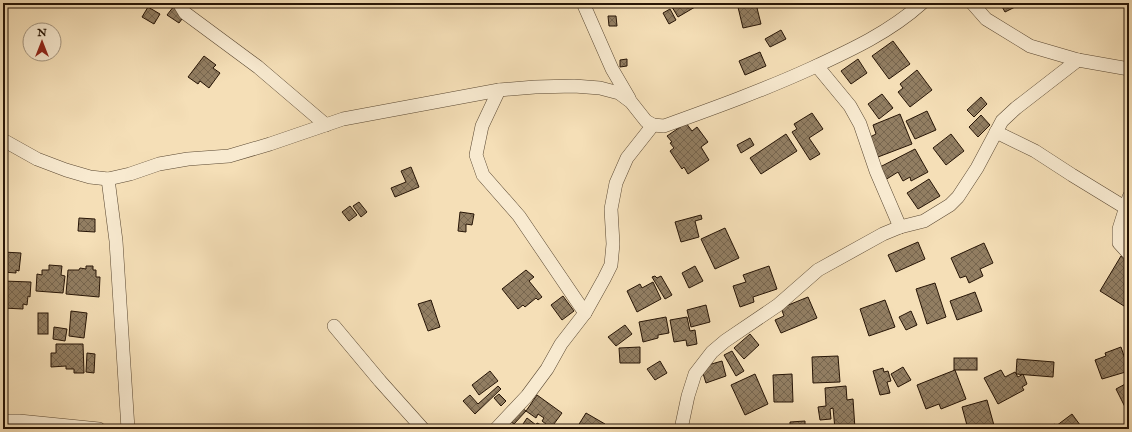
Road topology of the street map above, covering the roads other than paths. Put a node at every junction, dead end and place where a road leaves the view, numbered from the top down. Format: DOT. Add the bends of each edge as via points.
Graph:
graph roads {
  1 [pos="179,3"];
  2 [pos="583,3"];
  3 [pos="922,3"];
  4 [pos="972,3"];
  5 [pos="1078,60"];
  6 [pos="817,66"];
  7 [pos="1129,69"];
  8 [pos="499,90"];
  9 [pos="631,102"];
  10 [pos="326,125"];
  11 [pos="653,125"];
  12 [pos="996,132"];
  13 [pos="3,140"];
  14 [pos="108,179"];
  15 [pos="1127,203"];
  16 [pos="900,227"];
  17 [pos="1129,254"];
  18 [pos="585,313"];
  19 [pos="334,326"];
  20 [pos="3,421"];
  21 [pos="99,429"];
  22 [pos="128,429"];
  23 [pos="423,429"];
  24 [pos="496,429"];
  25 [pos="681,429"];
  1 -- 10 [label="street" via="185,13 258,67"];
  2 -- 9 [label="street" via="612,69"];
  3 -- 6 [label="street" via="910,15 857,48"];
  4 -- 5 [label="street" via="986,19 1030,46"];
  5 -- 7 [label="street"];
  5 -- 12 [label="street" via="1016,108 1002,121"];
  6 -- 11 [label="street" via="676,122 664,126"];
  6 -- 16 [label="street" via="850,106 860,124 876,171"];
  8 -- 9 [label="street" via="574,86 600,88 619,93"];
  8 -- 10 [label="street"];
  8 -- 18 [label="street" via="482,126 476,155 483,176 519,216"];
  9 -- 11 [label="street" via="646,121"];
  10 -- 14 [label="street" via="229,156 159,164"];
  11 -- 18 [label="street" via="627,158 616,183 612,209 611,265"];
  12 -- 15 [label="street" via="1034,150 1072,176"];
  12 -- 16 [label="street" via="977,168 950,205 924,221"];
  13 -- 14 [label="street" via="37,159 66,170"];
  14 -- 22 [label="street" via="116,241"];
  15 -- 17 [label="street" via="1120,229 1120,243"];
  16 -- 25 [label="street" via="818,270 778,305 712,352 695,374"];
  18 -- 24 [label="street" via="527,396"];
  19 -- 23 [label="street"];
  20 -- 21 [label="street"];
}
